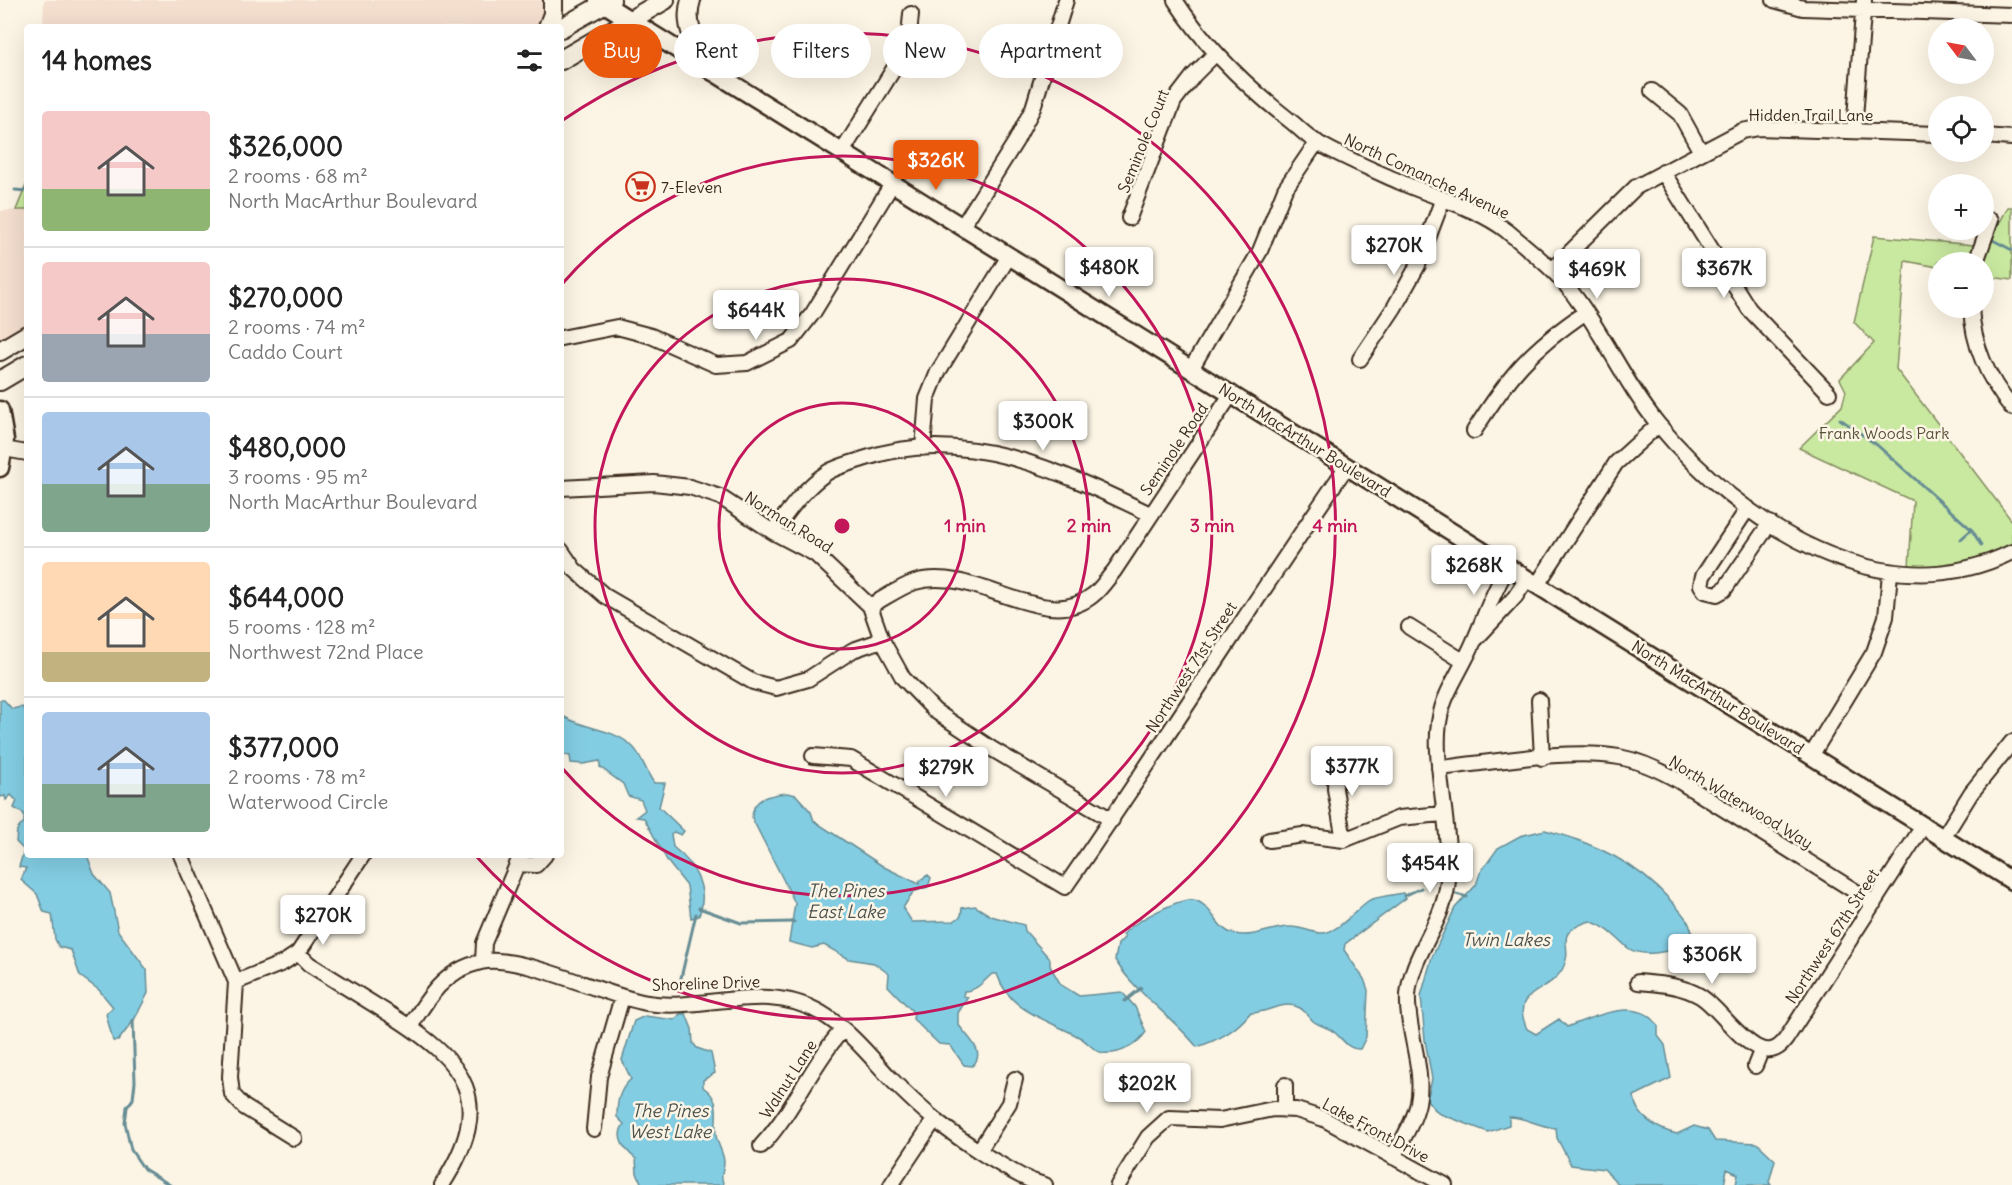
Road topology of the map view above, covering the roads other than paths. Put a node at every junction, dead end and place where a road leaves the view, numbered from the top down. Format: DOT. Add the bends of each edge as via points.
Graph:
graph roads {
  1 [pos="553,0"];
  2 [pos="665,0"];
  3 [pos="691,0"];
  4 [pos="1066,0"];
  5 [pos="1175,0"];
  6 [pos="1774,0"];
  7 [pos="604,1"];
  8 [pos="1864,5"];
  9 [pos="911,14"];
  10 [pos="2012,15"];
  11 [pos="630,20"];
  12 [pos="549,24"];
  13 [pos="689,24"];
  14 [pos="564,26"];
  15 [pos="674,47"];
  16 [pos="1216,53"];
  17 [pos="564,58"];
  18 [pos="724,78"];
  19 [pos="1652,91"];
  20 [pos="1854,131"];
  21 [pos="1928,134"];
  22 [pos="1994,137"];
  23 [pos="2012,138"];
  24 [pos="1317,142"];
  25 [pos="842,152"];
  26 [pos="1701,152"];
  27 [pos="1664,172"];
  28 [pos="892,184"];
  29 [pos="1442,201"];
  30 [pos="1129,218"];
  31 [pos="962,227"];
  32 [pos="1009,256"];
  33 [pos="1552,270"];
  34 [pos="1586,312"];
  35 [pos="1973,318"];
  36 [pos="24,337"];
  37 [pos="564,337"];
  38 [pos="0,351"];
  39 [pos="1360,359"];
  40 [pos="24,367"];
  41 [pos="1191,369"];
  42 [pos="0,381"];
  43 [pos="1232,393"];
  44 [pos="1829,393"];
  45 [pos="2012,408"];
  46 [pos="0,410"];
  47 [pos="1658,424"];
  48 [pos="1474,431"];
  49 [pos="923,448"];
  50 [pos="4,449"];
  51 [pos="24,452"];
  52 [pos="1347,466"];
  53 [pos="0,468"];
  54 [pos="564,488"];
  55 [pos="1748,508"];
  56 [pos="1150,514"];
  57 [pos="1770,523"];
  58 [pos="773,532"];
  59 [pos="2012,552"];
  60 [pos="564,554"];
  61 [pos="1508,567"];
  62 [pos="1890,573"];
  63 [pos="1532,582"];
  64 [pos="870,606"];
  65 [pos="1409,627"];
  66 [pos="882,640"];
  67 [pos="1474,641"];
  68 [pos="1462,661"];
  69 [pos="1539,700"];
  70 [pos="2012,742"];
  71 [pos="813,756"];
  72 [pos="1811,756"];
  73 [pos="1336,757"];
  74 [pos="1542,758"];
  75 [pos="1439,768"];
  76 [pos="1443,814"];
  77 [pos="1112,820"];
  78 [pos="1923,826"];
  79 [pos="1943,838"];
  80 [pos="1269,840"];
  81 [pos="1344,840"];
  82 [pos="182,858"];
  83 [pos="361,858"];
  84 [pos="542,858"];
  85 [pos="519,859"];
  86 [pos="2012,881"];
  87 [pos="1874,903"];
  88 [pos="298,953"];
  89 [pos="483,961"];
  90 [pos="236,982"];
  91 [pos="1638,982"];
  92 [pos="622,997"];
  93 [pos="410,1027"];
  94 [pos="843,1029"];
  95 [pos="1761,1051"];
  96 [pos="1755,1066"];
  97 [pos="1016,1079"];
  98 [pos="1285,1085"];
  99 [pos="1285,1108"];
  100 [pos="933,1122"];
  101 [pos="594,1129"];
  102 [pos="294,1138"];
  103 [pos="761,1146"];
  104 [pos="979,1151"];
  105 [pos="1393,1157"];
  106 [pos="1438,1183"];
  107 [pos="442,1185"];
  108 [pos="891,1185"];
  109 [pos="1041,1185"];
  110 [pos="1118,1185"];
  1 -- 12 [label="highway"];
  2 -- 11 [label="highway"];
  3 -- 13 [label="highway"];
  4 -- 31 [label="street" via="1036,102"];
  5 -- 16 [label="street, North Comanche Avenue"];
  6 -- 8 [label="street" via="1803,8"];
  7 -- 11 [label="main road, North MacArthur Boulevard"];
  7 -- 14 [label="highway"];
  8 -- 10 [label="street"];
  8 -- 20 [label="street"];
  9 -- 25 [label="street" via="908,46"];
  11 -- 15 [label="main road, North MacArthur Boulevard"];
  11 -- 17 [label="highway"];
  16 -- 24 [label="street, North Comanche Avenue" via="1257,94"];
  16 -- 30 [label="street, Seminole Court" via="1174,101"];
  18 -- 25 [label="main road, North MacArthur Boulevard"];
  19 -- 26 [label="street" via="1680,114"];
  20 -- 21 [label="street, Hidden Trail Lane"];
  20 -- 26 [label="street, Hidden Trail Lane" via="1750,129"];
  22 -- 23 [label="street"];
  24 -- 29 [label="street, North Comanche Avenue"];
  24 -- 41 [label="street" via="1285,189 1260,251"];
  25 -- 28 [label="main road, North MacArthur Boulevard"];
  26 -- 27 [label="street, Hidden Trail Lane"];
  27 -- 33 [label="street, Hidden Trail Lane" via="1636,187"];
  27 -- 44 [label="street" via="1749,309"];
  28 -- 31 [label="main road, North MacArthur Boulevard"];
  28 -- 37 [label="street" via="813,313 791,341 747,363 716,365 651,336 617,327"];
  29 -- 33 [label="street, North Comanche Avenue" via="1504,229"];
  29 -- 39 [label="street" via="1418,265"];
  31 -- 32 [label="main road, North MacArthur Boulevard"];
  32 -- 41 [label="main road, North MacArthur Boulevard"];
  32 -- 49 [label="street" via="938,372 927,399"];
  33 -- 34 [label="street, North Comanche Avenue"];
  34 -- 47 [label="street, North Comanche Avenue"];
  34 -- 48 [label="street" via="1535,349 1517,368"];
  35 -- 45 [label="street" via="1979,351"];
  36 -- 38 [label="highway"];
  40 -- 42 [label="highway"];
  41 -- 43 [label="main road, North MacArthur Boulevard"];
  43 -- 52 [label="main road, North MacArthur Boulevard"];
  43 -- 56 [label="street, Seminole Road"];
  46 -- 50 [label="main road"];
  47 -- 55 [label="street, North Comanche Avenue" via="1692,460"];
  47 -- 63 [label="street" via="1616,463"];
  49 -- 56 [label="street" via="951,445 999,454 1078,479"];
  49 -- 58 [label="street" via="887,451 829,471 800,495"];
  50 -- 51 [label="street"];
  50 -- 53 [label="main road"];
  52 -- 61 [label="main road, North MacArthur Boulevard"];
  52 -- 77 [label="street, Northwest 71st Street" via="1245,614"];
  54 -- 58 [label="street, Norman Road" via="654,483 690,487 720,498"];
  55 -- 57 [label="street, North Comanche Avenue"];
  55 -- 57 [label="street" via="1703,576 1701,585 1705,591 1717,594 1724,590"];
  56 -- 64 [label="street, Seminole Road" via="1114,572 1091,597 1060,608 1034,606 954,580 916,582"];
  57 -- 62 [label="street, North Comanche Avenue" via="1836,558"];
  58 -- 64 [label="street, Norman Road" via="815,554"];
  59 -- 62 [label="street, North Comanche Avenue" via="1945,572"];
  60 -- 66 [label="street" via="574,569 605,596 753,682 776,688 807,680 853,650"];
  61 -- 63 [label="main road, North MacArthur Boulevard"];
  61 -- 67 [label="street"];
  62 -- 72 [label="street" via="1886,617 1874,652"];
  63 -- 67 [label="street"];
  63 -- 72 [label="main road, North MacArthur Boulevard"];
  64 -- 66 [label="street, Norman Road"];
  65 -- 68 [label="street"];
  66 -- 77 [label="street, Norman Road" via="903,678 935,711"];
  67 -- 68 [label="street"];
  68 -- 75 [label="street" via="1442,708"];
  69 -- 74 [label="street"];
  70 -- 79 [label="street" via="1971,793"];
  71 -- 77 [label="street, Northwest 71st Street" via="851,759 1065,887"];
  72 -- 78 [label="main road, North MacArthur Boulevard"];
  73 -- 81 [label="street" via="1335,789"];
  74 -- 75 [label="street, North Waterwood Way"];
  74 -- 87 [label="street, North Waterwood Way" via="1607,755 1661,771"];
  75 -- 76 [label="street"];
  76 -- 81 [label="street" via="1399,818"];
  76 -- 105 [label="street" via="1447,886 1409,987 1408,1011 1419,1097 1412,1121"];
  78 -- 79 [label="main road, North MacArthur Boulevard"];
  78 -- 87 [label="street, Northwest 67th Street"];
  79 -- 86 [label="main road, North MacArthur Boulevard"];
  80 -- 81 [label="street" via="1302,835"];
  82 -- 90 [label="street"];
  83 -- 88 [label="street"];
  84 -- 85 [label="street" via="536,865"];
  85 -- 89 [label="street" via="484,942"];
  87 -- 95 [label="street, Northwest 67th Street" via="1781,1046 1770,1052"];
  88 -- 90 [label="street" via="284,963"];
  88 -- 93 [label="street" via="309,964"];
  89 -- 92 [label="street, Shoreline Drive" via="518,965"];
  89 -- 93 [label="street, Shoreline Drive" via="465,966 443,980"];
  90 -- 102 [label="street" via="232,1094 244,1107"];
  91 -- 95 [label="street" via="1673,986 1702,997"];
  92 -- 94 [label="street, Shoreline Drive" via="665,1004 758,996 778,998 819,1012"];
  92 -- 101 [label="street" via="599,1077"];
  93 -- 107 [label="street" via="451,1059 468,1097 470,1116 465,1142"];
  94 -- 100 [label="street, Shoreline Drive"];
  94 -- 103 [label="street, Walnut Lane" via="776,1130"];
  95 -- 96 [label="street"];
  97 -- 104 [label="street" via="1009,1103"];
  98 -- 99 [label="street"];
  99 -- 105 [label="street, Lake Front Drive" via="1324,1119"];
  99 -- 110 [label="street, Lake Front Drive" via="1220,1120 1177,1116 1162,1122"];
  100 -- 104 [label="street, Shoreline Drive"];
  100 -- 108 [label="street"];
  104 -- 109 [label="street, Shoreline Drive"];
  105 -- 106 [label="street, Lake Front Drive"];
}
